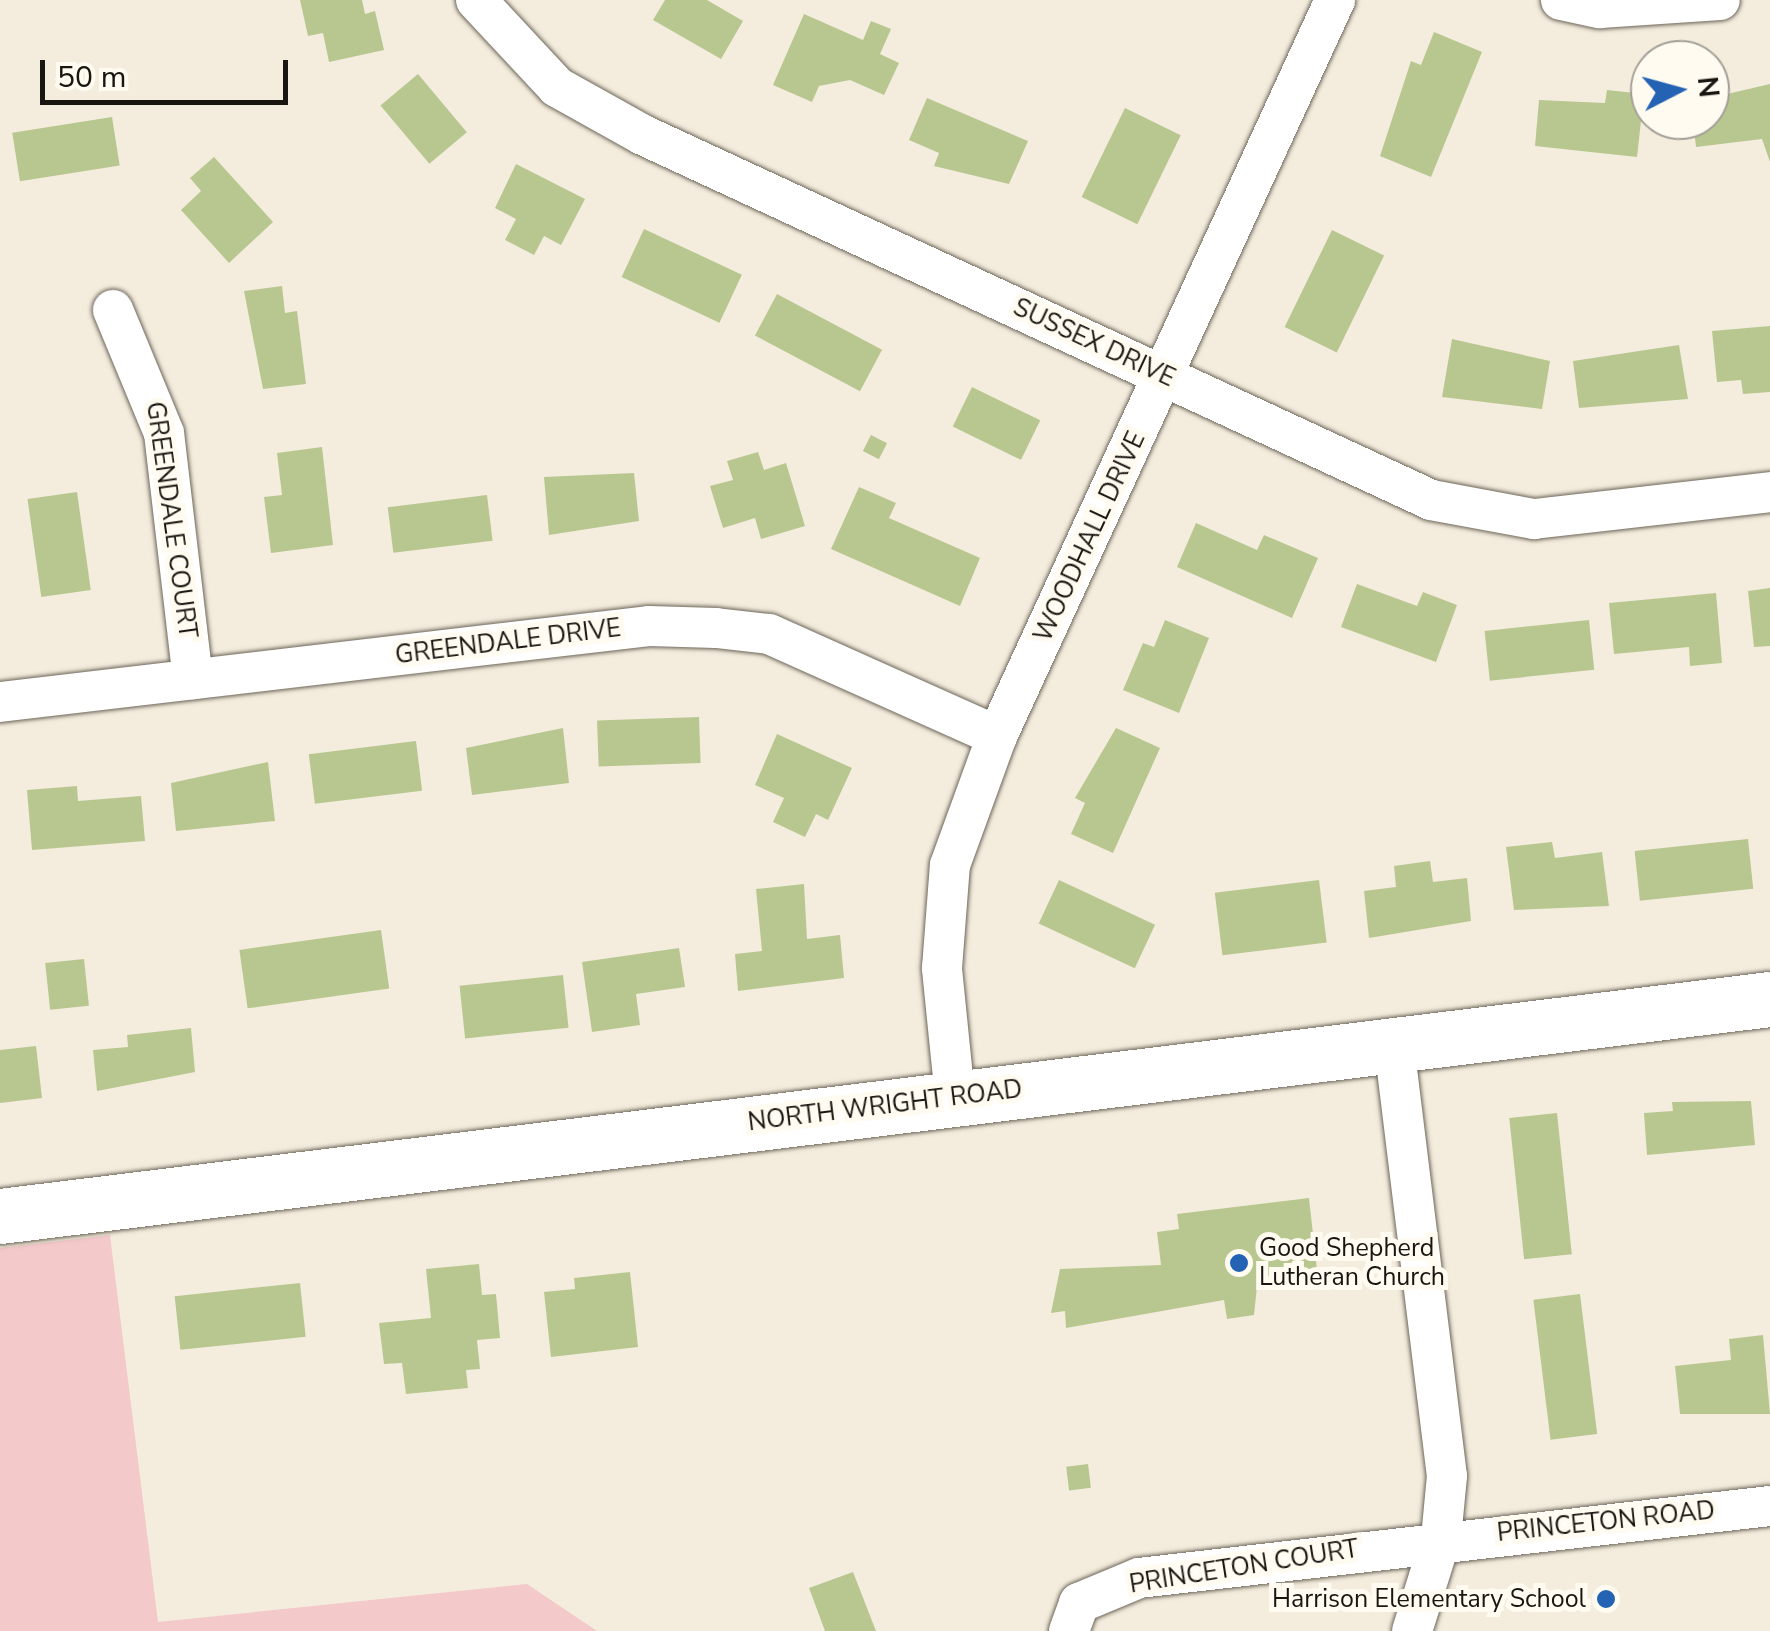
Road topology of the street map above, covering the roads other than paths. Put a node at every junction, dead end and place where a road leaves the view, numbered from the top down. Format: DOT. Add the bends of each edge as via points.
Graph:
graph roads {
  1 [pos="476,0"];
  2 [pos="1335,0"];
  3 [pos="1560,0"];
  4 [pos="1720,0"];
  5 [pos="113,310"];
  6 [pos="1166,375"];
  7 [pos="1770,492"];
  8 [pos="193,680"];
  9 [pos="0,702"];
  10 [pos="998,736"];
  11 [pos="1770,999"];
  12 [pos="1394,1045"];
  13 [pos="955,1097"];
  14 [pos="0,1216"];
  15 [pos="1770,1506"];
  16 [pos="1442,1538"];
  17 [pos="1069,1631"];
  18 [pos="1412,1631"];
  1 -- 6 [label="street, SUSSEX DRIVE" via="557,87 644,135"];
  2 -- 6 [label="street, WOODHALL DRIVE"];
  3 -- 4 [label="street" via="1600,8"];
  5 -- 8 [label="street, GREENDALE COURT" via="164,432"];
  6 -- 7 [label="street, SUSSEX DRIVE" via="1466,510 1548,518"];
  6 -- 10 [label="street, WOODHALL DRIVE"];
  8 -- 9 [label="street, GREENDALE DRIVE"];
  8 -- 10 [label="street, GREENDALE DRIVE" via="649,626 716,628 769,634"];
  10 -- 13 [label="street, WOODHALL DRIVE" via="950,865 943,920"];
  11 -- 12 [label="main road, NORTH WRIGHT ROAD"];
  12 -- 13 [label="main road, NORTH WRIGHT ROAD"];
  12 -- 16 [label="street" via="1447,1476"];
  13 -- 14 [label="main road, NORTH WRIGHT ROAD"];
  15 -- 16 [label="street, PRINCETON ROAD"];
  16 -- 17 [label="street, PRINCETON COURT" via="1139,1578 1079,1603"];
  16 -- 18 [label="street"];
}
